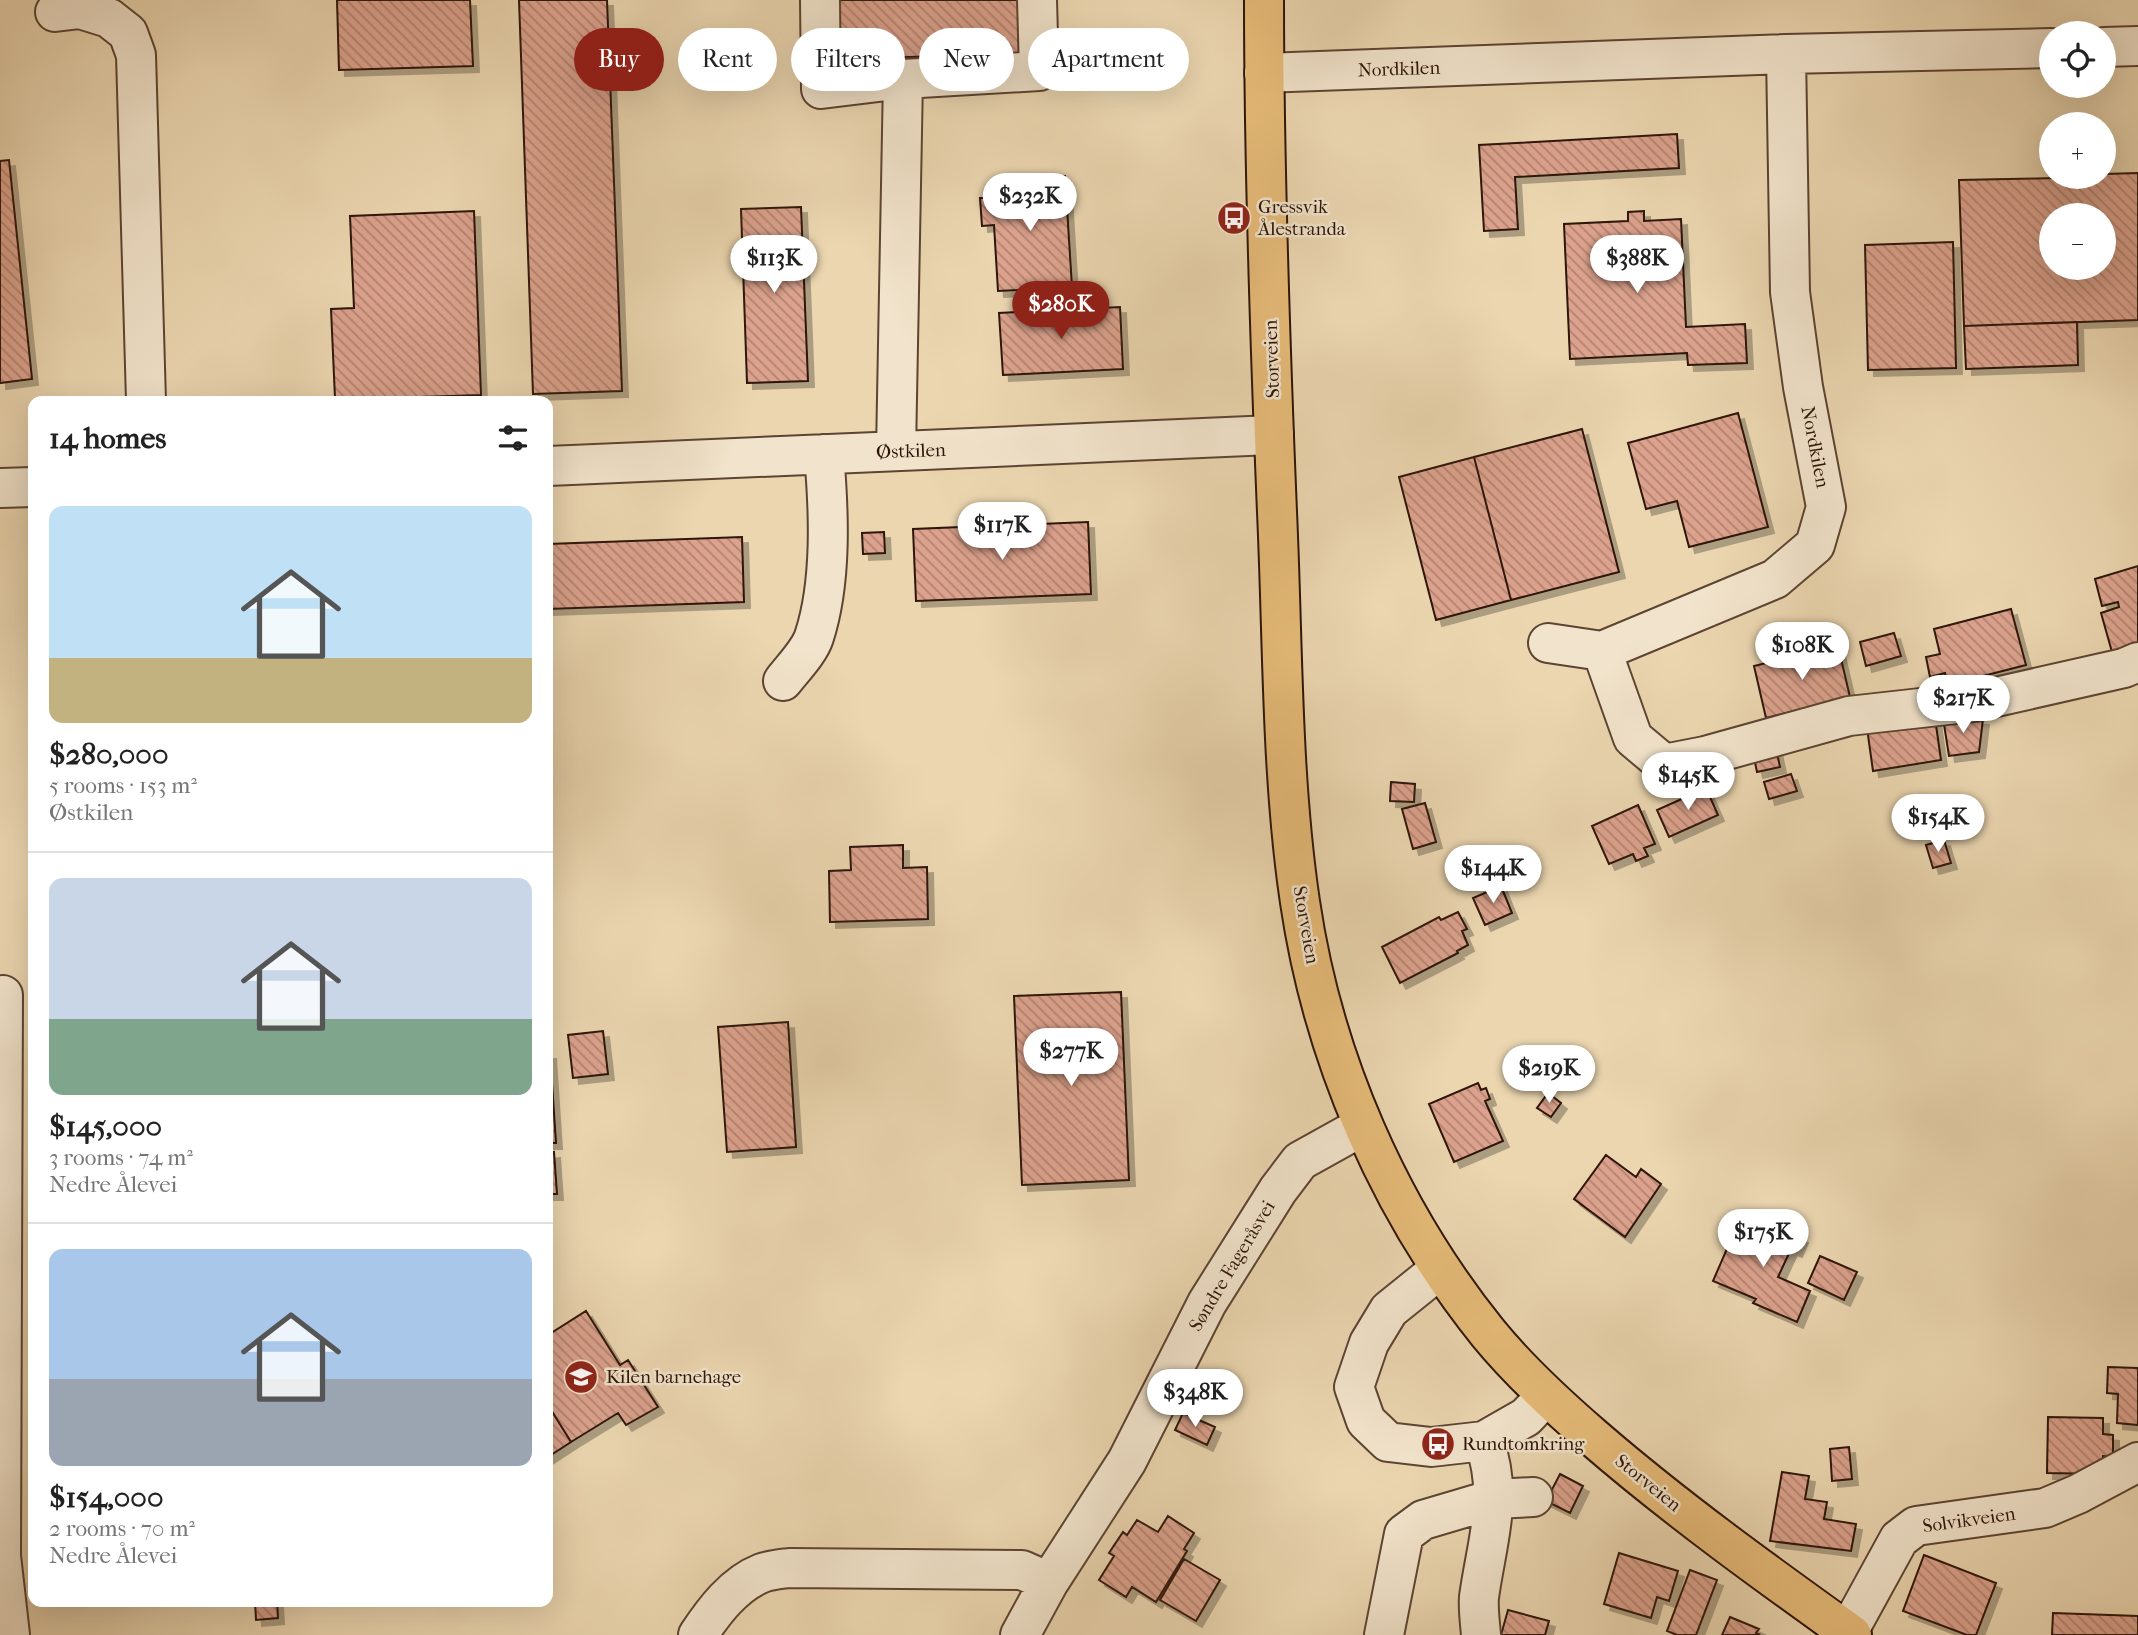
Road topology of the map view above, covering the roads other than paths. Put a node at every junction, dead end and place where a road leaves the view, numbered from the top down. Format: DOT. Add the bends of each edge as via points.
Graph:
graph roads {
  1 [pos="820,0"];
  2 [pos="1037,0"];
  3 [pos="1264,0"];
  4 [pos="55,12"];
  5 [pos="820,28"];
  6 [pos="2138,46"];
  7 [pos="2116,47"];
  8 [pos="2039,48"];
  9 [pos="1786,54"];
  10 [pos="1264,73"];
  11 [pos="905,79"];
  12 [pos="903,91"];
  13 [pos="146,396"];
  14 [pos="1274,436"];
  15 [pos="896,451"];
  16 [pos="824,454"];
  17 [pos="553,466"];
  18 [pos="28,487"];
  19 [pos="0,488"];
  20 [pos="1548,643"];
  21 [pos="1602,651"];
  22 [pos="2138,662"];
  23 [pos="783,681"];
  24 [pos="12,993"];
  25 [pos="1363,1126"];
  26 [pos="1440,1269"];
  27 [pos="1546,1396"];
  28 [pos="1484,1440"];
  29 [pos="2138,1462"];
  30 [pos="1533,1497"];
  31 [pos="1494,1499"];
  32 [pos="11,1555"];
  33 [pos="1049,1582"];
  34 [pos="1850,1633"];
  35 [pos="10,1635"];
  36 [pos="698,1635"];
  37 [pos="1020,1635"];
  38 [pos="1384,1635"];
  39 [pos="1481,1635"];
  1 -- 5 [label="street"];
  2 -- 11 [label="street" via="1038,71"];
  3 -- 10 [label="main road, Storveien"];
  4 -- 13 [label="street" via="80,9 109,18 128,33 136,55"];
  6 -- 7 [label="street"];
  8 -- 9 [label="street, Nordkilen"];
  9 -- 10 [label="street, Nordkilen"];
  9 -- 21 [label="street, Nordkilen" via="1790,292 1826,508 1815,545 1775,579"];
  10 -- 14 [label="main road, Storveien"];
  12 -- 15 [label="street"];
  14 -- 15 [label="street, Østkilen"];
  14 -- 25 [label="main road, Storveien" via="1288,783 1300,904 1337,1055"];
  15 -- 16 [label="street, Østkilen"];
  16 -- 17 [label="street, Østkilen"];
  16 -- 23 [label="street" via="828,505 824,590 814,639"];
  18 -- 19 [label="street"];
  20 -- 21 [label="street"];
  21 -- 22 [label="street" via="1633,738 1664,764 1849,716 1974,702"];
  24 -- 32 [label="street"];
  25 -- 26 [label="main road, Storveien"];
  25 -- 33 [label="street, Søndre Fageråsvei" via="1300,1161 1278,1190 1207,1303 1127,1461"];
  26 -- 27 [label="main road, Storveien" via="1489,1334"];
  26 -- 28 [label="street" via="1389,1310 1369,1343 1354,1387 1366,1421 1388,1442 1431,1447"];
  27 -- 28 [label="street" via="1526,1417"];
  27 -- 34 [label="main road, Storveien" via="1647,1484"];
  28 -- 31 [label="street" via="1492,1463"];
  29 -- 34 [label="street, Solvikveien" via="2045,1508 1916,1526 1899,1539"];
  30 -- 31 [label="street"];
  31 -- 38 [label="street" via="1423,1520 1404,1534"];
  31 -- 39 [label="street" via="1479,1600"];
  32 -- 35 [label="street"];
  33 -- 36 [label="street" via="1022,1570 789,1568 762,1573 738,1587"];
  33 -- 37 [label="street, Søndre Fageråsvei"];
}
